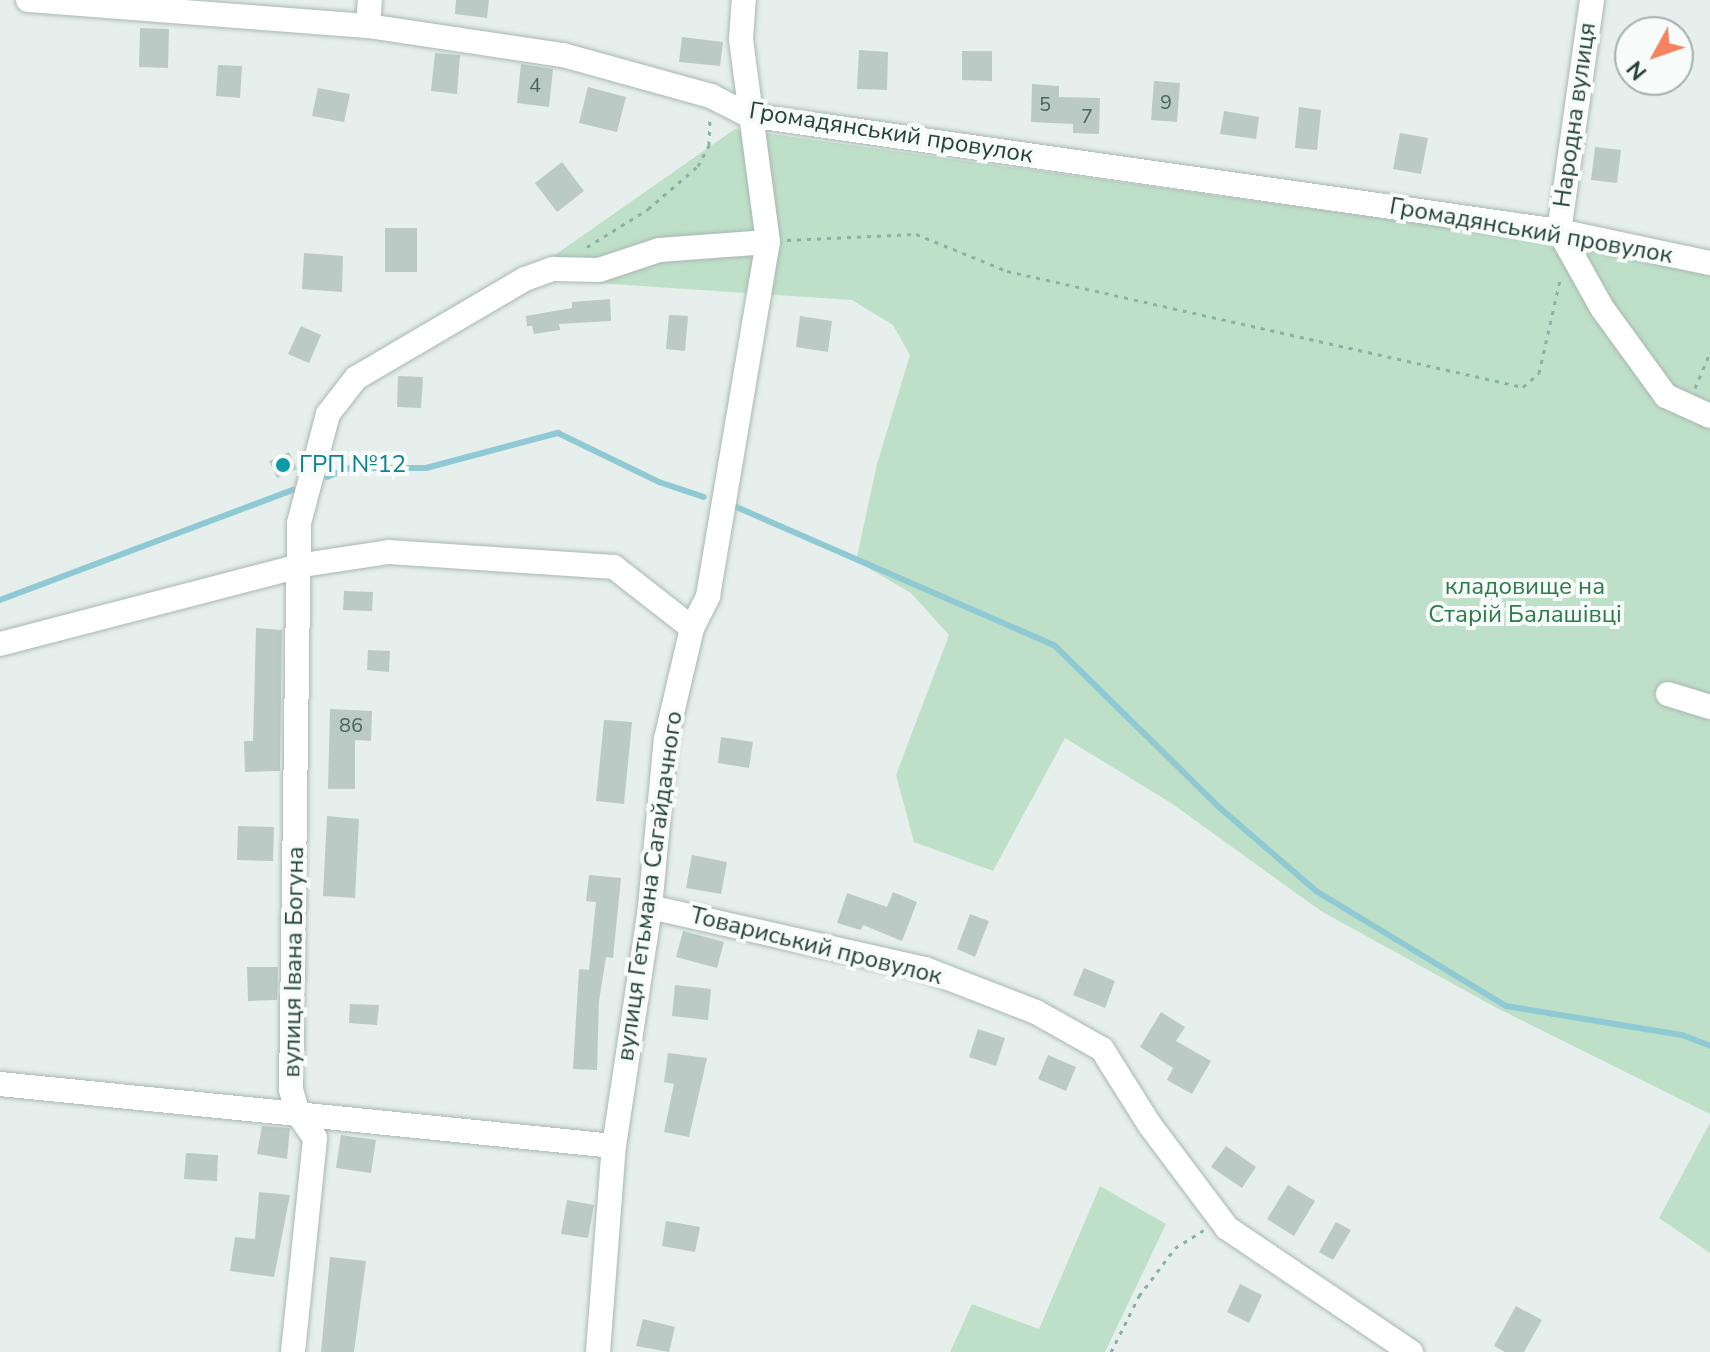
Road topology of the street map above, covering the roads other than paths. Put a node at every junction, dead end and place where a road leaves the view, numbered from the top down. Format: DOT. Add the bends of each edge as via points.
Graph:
graph roads {
  1 [pos="28,0"];
  2 [pos="370,0"];
  3 [pos="744,0"];
  4 [pos="1592,0"];
  5 [pos="368,26"];
  6 [pos="748,115"];
  7 [pos="1559,231"];
  8 [pos="768,242"];
  9 [pos="1710,263"];
  10 [pos="1700,411"];
  11 [pos="303,565"];
  12 [pos="692,628"];
  13 [pos="0,644"];
  14 [pos="1668,694"];
  15 [pos="1710,707"];
  16 [pos="650,907"];
  17 [pos="0,1084"];
  18 [pos="298,1114"];
  19 [pos="614,1146"];
  20 [pos="293,1352"];
  21 [pos="598,1352"];
  22 [pos="1411,1352"];
  1 -- 5 [label="street, Громадянський провулок"];
  2 -- 5 [label="street"];
  3 -- 6 [label="street, вулиця Гетьмана Сагайдачного" via="741,39"];
  4 -- 7 [label="street, Народна вулиця"];
  5 -- 6 [label="street, Громадянський провулок" via="563,55 711,96"];
  6 -- 7 [label="street, Громадянський провулок"];
  6 -- 8 [label="street, вулиця Гетьмана Сагайдачного"];
  7 -- 9 [label="street, Громадянський провулок"];
  7 -- 10 [label="street" via="1602,308 1666,396"];
  8 -- 11 [label="street" via="659,250 599,270 553,269 525,279 356,378 328,414 299,523"];
  8 -- 12 [label="street, вулиця Гетьмана Сагайдачного" via="717,551 708,596"];
  11 -- 12 [label="street" via="389,552 614,567"];
  11 -- 13 [label="street"];
  11 -- 18 [label="street, вулиця Івана Богуна" via="291,1089"];
  12 -- 16 [label="street, вулиця Гетьмана Сагайдачного" via="666,739"];
  14 -- 15 [label="street"];
  16 -- 19 [label="street, вулиця Гетьмана Сагайдачного"];
  16 -- 22 [label="street, Товариський провулок" via="925,969 1036,1012 1102,1049 1149,1124 1227,1228"];
  17 -- 18 [label="street"];
  18 -- 19 [label="street"];
  18 -- 20 [label="street, вулиця Івана Богуна" via="315,1138"];
  19 -- 21 [label="street, вулиця Гетьмана Сагайдачного"];
}
